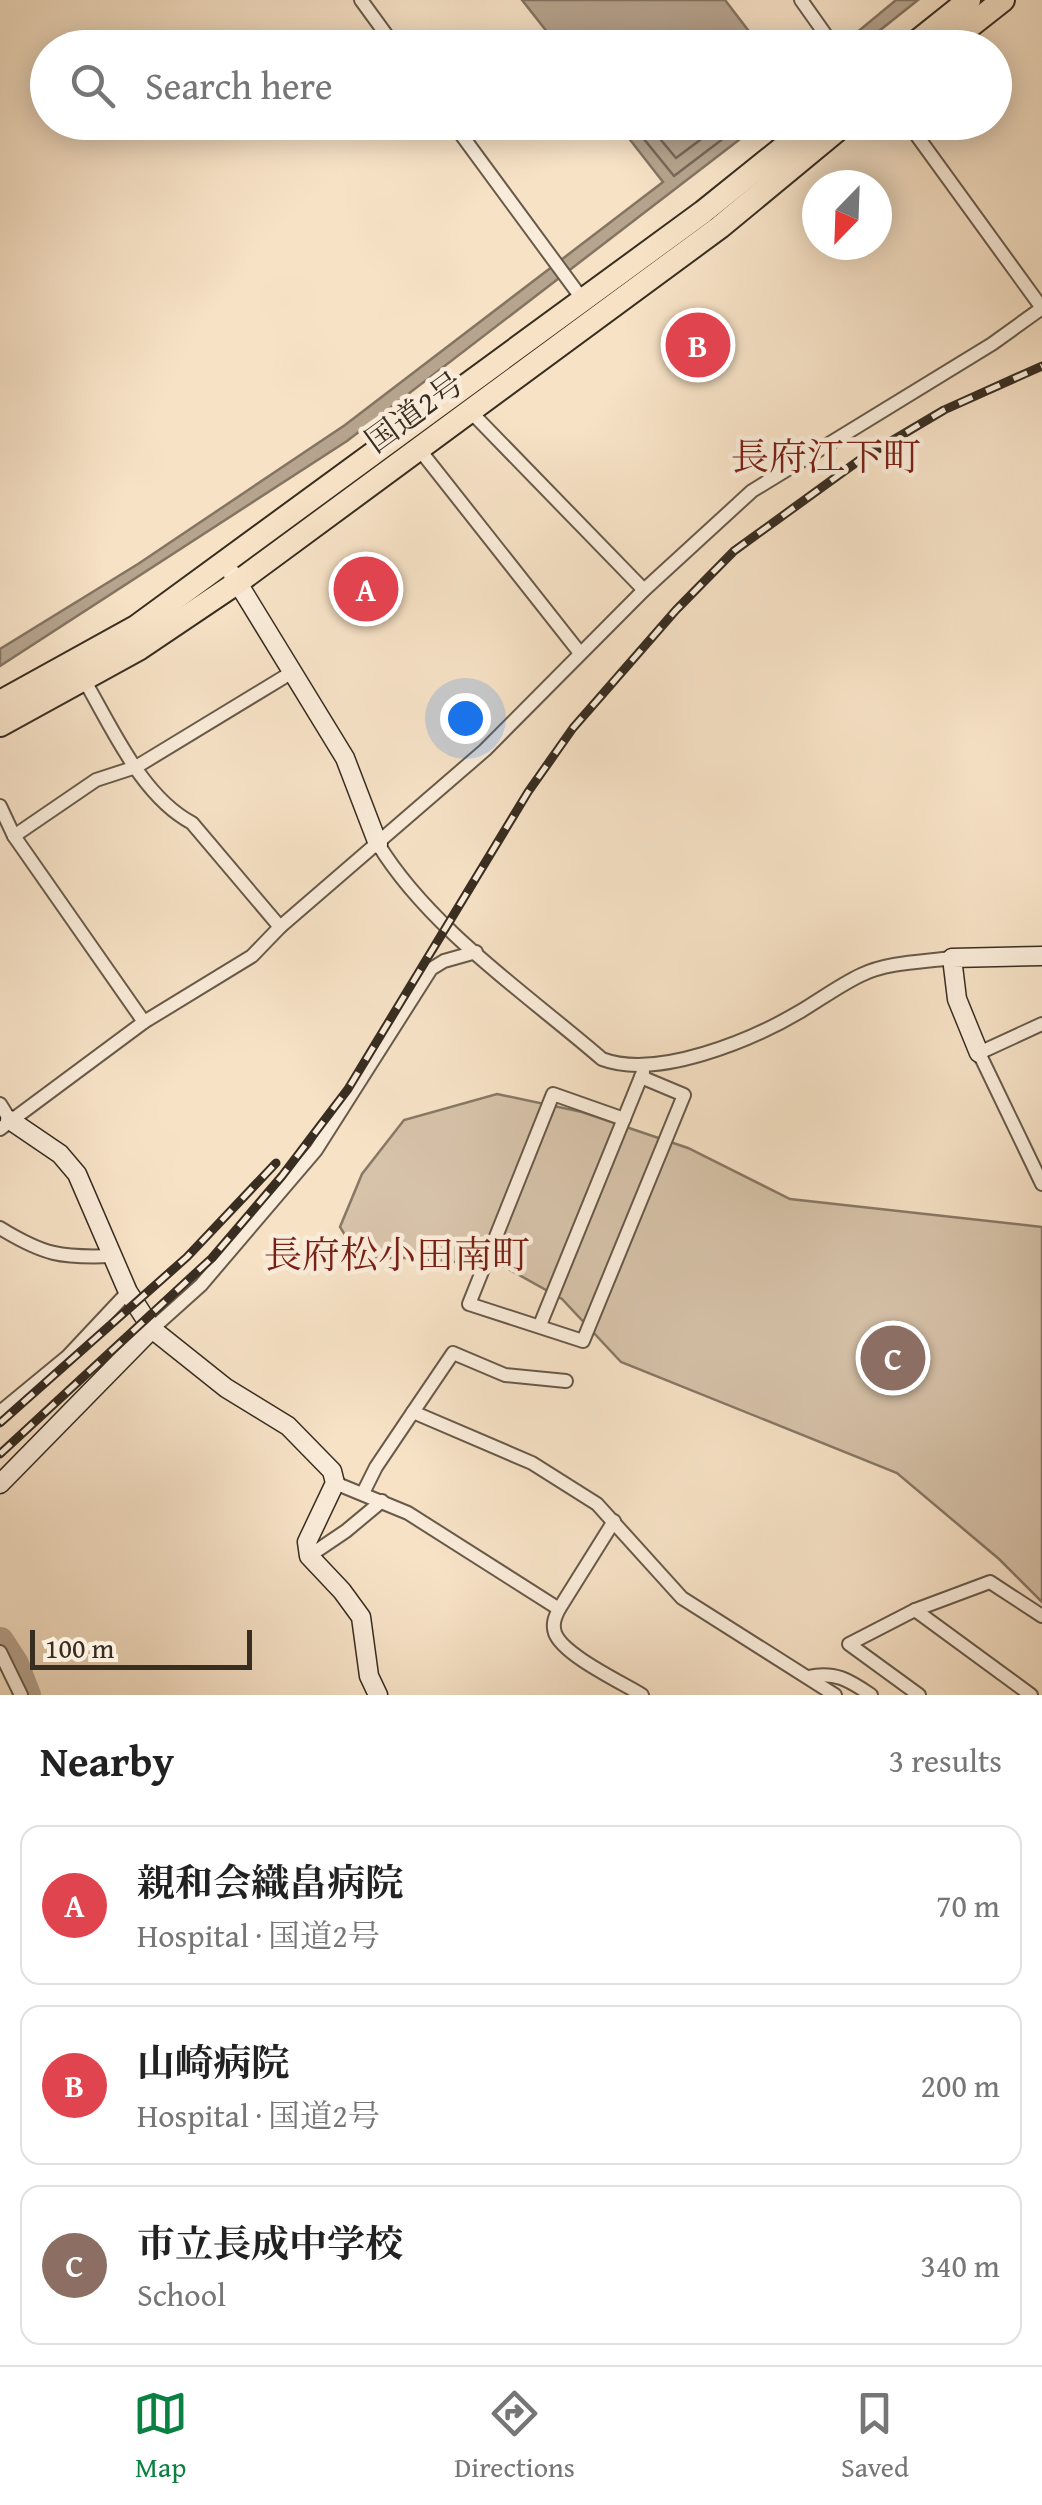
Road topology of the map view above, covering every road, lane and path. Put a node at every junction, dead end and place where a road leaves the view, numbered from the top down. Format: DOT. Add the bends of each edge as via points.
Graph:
graph roads {
  1 [pos="362,0"];
  2 [pos="800,0"];
  3 [pos="969,0"];
  4 [pos="1003,0"];
  5 [pos="383,30"];
  6 [pos="823,30"];
  7 [pos="932,30"];
  8 [pos="965,30"];
  9 [pos="465,140"];
  10 [pos="793,140"];
  11 [pos="825,140"];
  12 [pos="920,140"];
  13 [pos="583,300"];
  14 [pos="1042,308"];
  15 [pos="470,411"];
  16 [pos="419,449"];
  17 [pos="224,563"];
  18 [pos="238,582"];
  19 [pos="644,590"];
  20 [pos="580,653"];
  21 [pos="294,671"];
  22 [pos="84,678"];
  23 [pos="0,702"];
  24 [pos="0,725"];
  25 [pos="136,768"];
  26 [pos="0,806"];
  27 [pos="14,836"];
  28 [pos="378,844"];
  29 [pos="280,926"];
  30 [pos="476,952"];
  31 [pos="1042,956"];
  32 [pos="952,958"];
  33 [pos="144,1022"];
  34 [pos="1042,1024"];
  35 [pos="979,1053"];
  36 [pos="643,1071"];
  37 [pos="4,1118"];
  38 [pos="624,1120"];
  39 [pos="1042,1184"];
  40 [pos="0,1228"];
  41 [pos="112,1256"];
  42 [pos="128,1292"];
  43 [pos="540,1325"];
  44 [pos="152,1329"];
  45 [pos="566,1381"];
  46 [pos="0,1412"];
  47 [pos="413,1412"];
  48 [pos="335,1483"];
  49 [pos="0,1484"];
  50 [pos="363,1493"];
  51 [pos="382,1501"];
  52 [pos="614,1521"];
  53 [pos="309,1556"];
  54 [pos="559,1609"];
  55 [pos="915,1610"];
  56 [pos="1042,1616"];
  57 [pos="0,1652"];
  58 [pos="808,1677"];
  59 [pos="21,1695"];
  60 [pos="378,1695"];
  61 [pos="642,1695"];
  62 [pos="836,1695"];
  63 [pos="872,1695"];
  64 [pos="919,1695"];
  65 [pos="1031,1695"];
  1 -- 5 [label="street"];
  2 -- 6 [label="street"];
  3 -- 7 [label="highway"];
  4 -- 8 [label="highway"];
  9 -- 13 [label="street"];
  10 -- 13 [label="highway, 国道2号"];
  11 -- 15 [label="highway, 国道2号"];
  12 -- 14 [label="street"];
  13 -- 17 [label="highway, 国道2号"];
  14 -- 19 [label="street" via="752,490"];
  15 -- 16 [label="highway, 国道2号"];
  15 -- 19 [label="street"];
  16 -- 18 [label="highway, 国道2号"];
  16 -- 20 [label="street"];
  17 -- 18 [label="street"];
  17 -- 23 [label="highway, 国道2号" via="136,628"];
  18 -- 21 [label="street"];
  18 -- 22 [label="highway, 国道2号"];
  19 -- 20 [label="street"];
  20 -- 28 [label="street" via="485,750"];
  21 -- 25 [label="street"];
  21 -- 28 [label="street" via="345,758"];
  22 -- 24 [label="highway, 国道2号"];
  22 -- 25 [label="street"];
  25 -- 27 [label="street" via="96,780"];
  25 -- 29 [label="street"];
  26 -- 27 [label="street"];
  27 -- 33 [label="street"];
  28 -- 29 [label="street"];
  28 -- 30 [label="street" via="398,876"];
  29 -- 33 [label="street" via="252,956"];
  30 -- 36 [label="street" via="602,1058"];
  30 -- 44 [label="street" via="431,969 316,1150 201,1285"];
  31 -- 32 [label="street"];
  32 -- 35 [label="street" via="956,999"];
  32 -- 36 [label="street" via="864,973 749,1036"];
  33 -- 37 [label="street"];
  34 -- 35 [label="street"];
  35 -- 39 [label="street"];
  36 -- 38 [label="street"];
  36 -- 43 [label="street" via="684,1095 677,1113 583,1341"];
  37 -- 41 [label="street" via="60,1154 76,1174"];
  38 -- 43 [label="street"];
  38 -- 43 [label="street" via="554,1094 546,1111 469,1304"];
  40 -- 41 [label="street" via="68,1258"];
  41 -- 42 [label="street"];
  42 -- 44 [label="street"];
  42 -- 46 [label="street" via="67,1357"];
  44 -- 48 [label="street" via="226,1388 288,1426 332,1470"];
  44 -- 49 [label="street"];
  45 -- 47 [label="street" via="505,1374 453,1353"];
  47 -- 50 [label="street"];
  47 -- 52 [label="street" via="532,1464"];
  48 -- 50 [label="street"];
  48 -- 53 [label="street" via="307,1542"];
  50 -- 51 [label="street"];
  51 -- 53 [label="street"];
  51 -- 54 [label="street"];
  52 -- 54 [label="street"];
  52 -- 58 [label="street" via="682,1598"];
  53 -- 60 [label="street" via="361,1618"];
  54 -- 61 [label="street" via="553,1621 561,1643"];
  55 -- 56 [label="street" via="990,1582"];
  55 -- 64 [label="street" via="848,1644"];
  55 -- 65 [label="street"];
  57 -- 59 [label="street"];
  58 -- 62 [label="street"];
  58 -- 63 [label="street" via="846,1678"];
}
